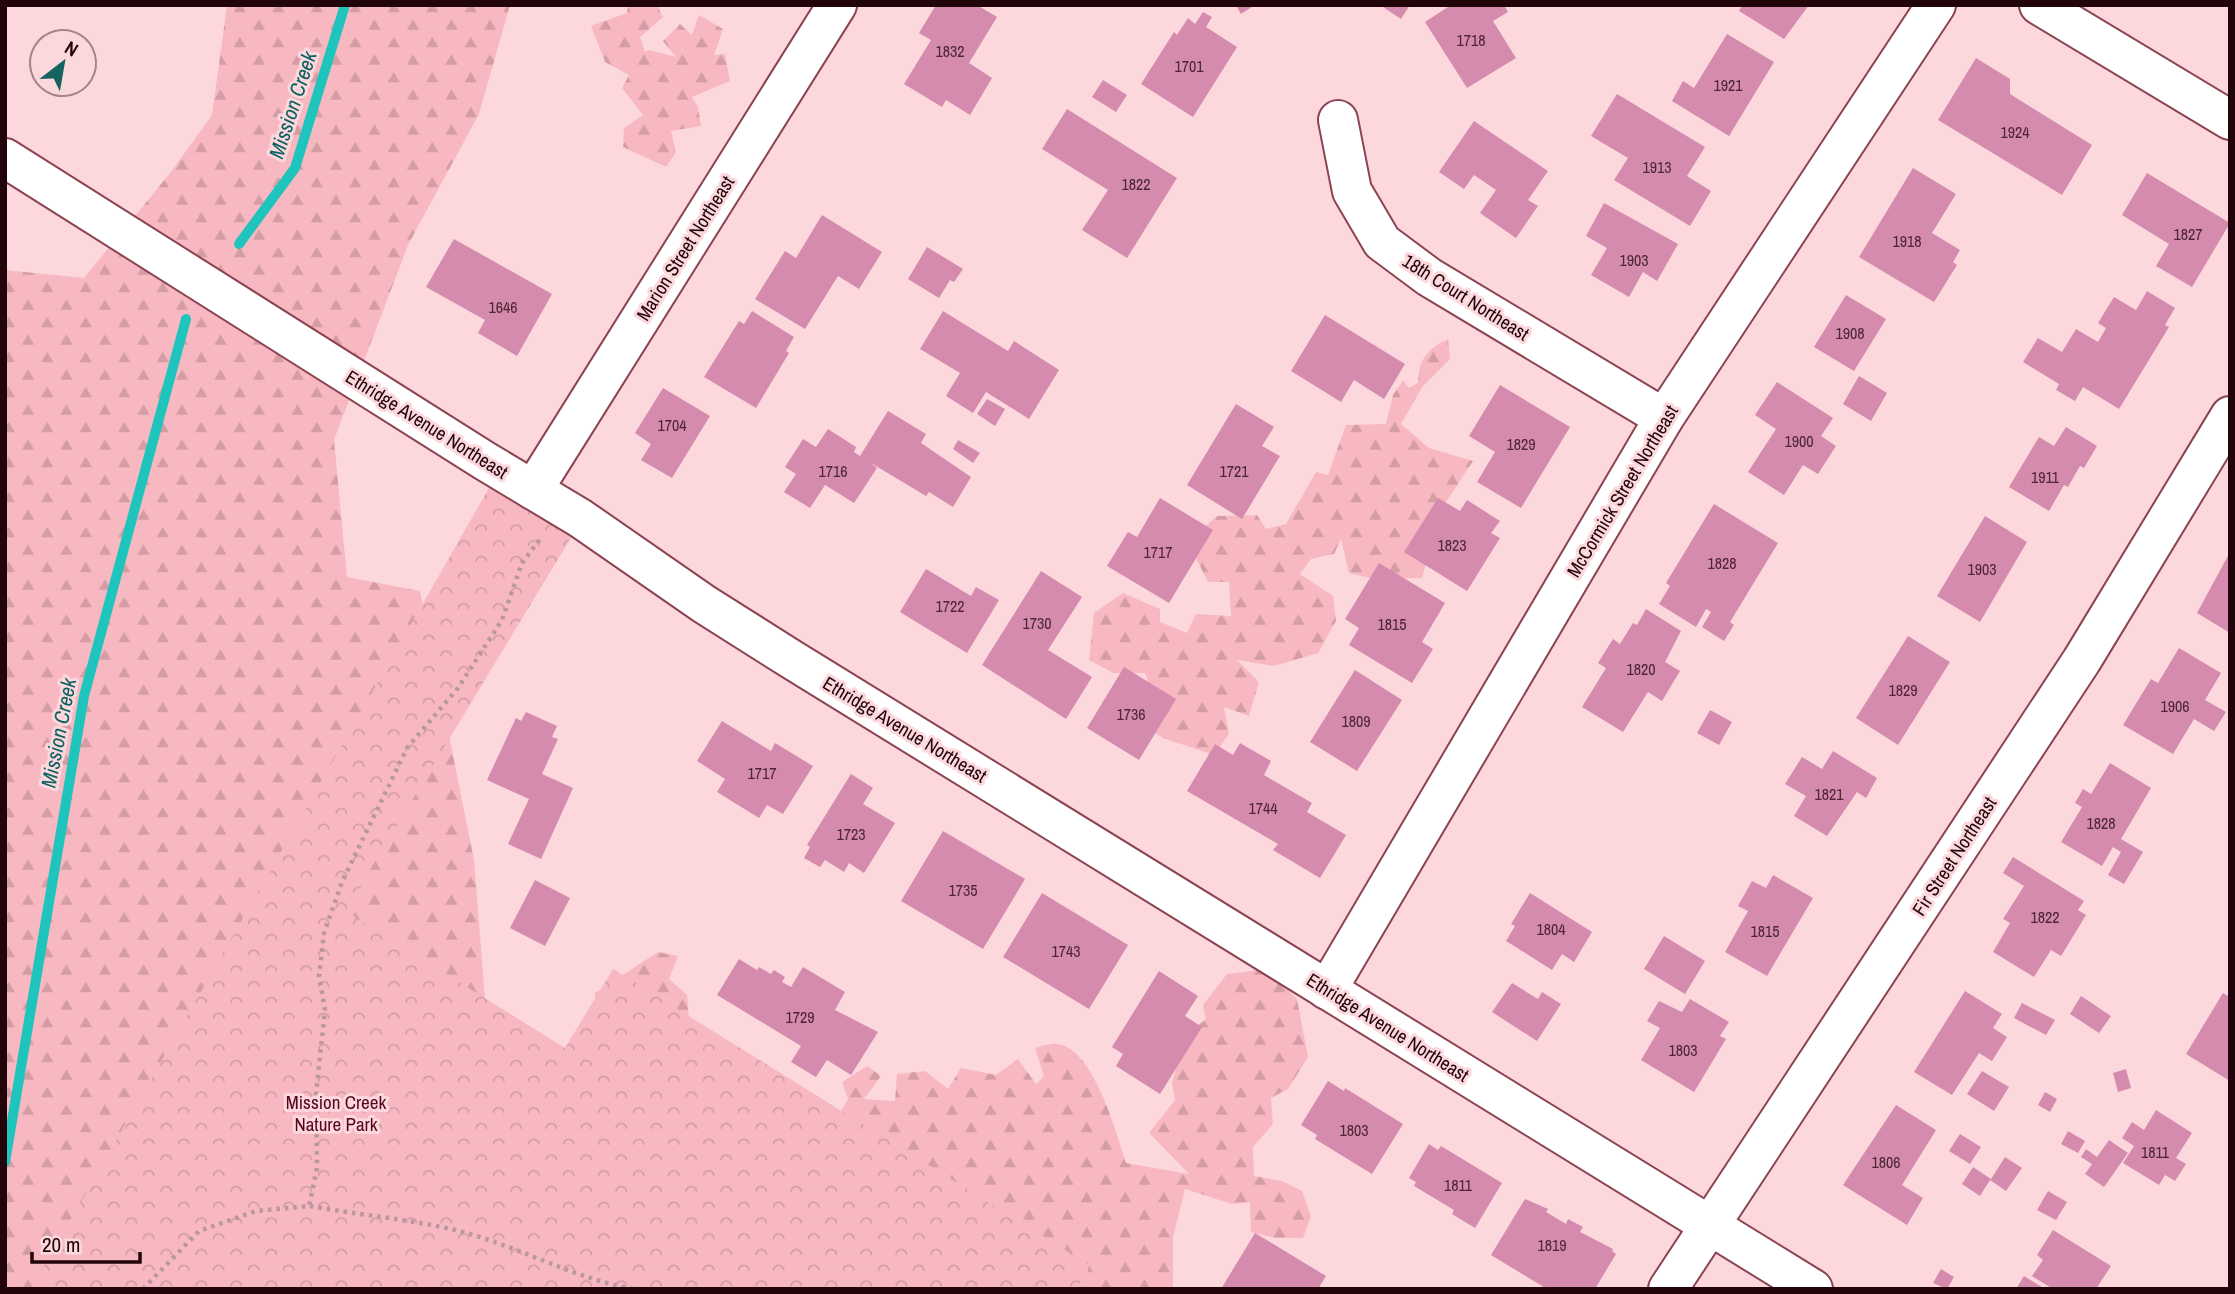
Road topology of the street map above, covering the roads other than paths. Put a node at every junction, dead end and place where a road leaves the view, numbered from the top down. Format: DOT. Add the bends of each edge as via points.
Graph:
graph roads {
  1 [pos="837,5"];
  2 [pos="1936,5"];
  3 [pos="2039,5"];
  4 [pos="1338,120"];
  5 [pos="2230,120"];
  6 [pos="5,158"];
  7 [pos="2230,416"];
  8 [pos="1664,418"];
  9 [pos="533,490"];
  10 [pos="1327,990"];
  11 [pos="1707,1225"];
  12 [pos="1668,1289"];
  13 [pos="1813,1289"];
  1 -- 9 [label="street, Marion Street Northeast"];
  2 -- 8 [label="street, McCormick Street Northeast"];
  3 -- 5 [label="street"];
  4 -- 8 [label="street, 18th Court Northeast" via="1352,191 1382,242 1429,277"];
  6 -- 9 [label="street, Ethridge Avenue Northeast"];
  7 -- 11 [label="street, Fir Street Northeast" via="2075,671 1775,1131"];
  8 -- 10 [label="street, McCormick Street Northeast"];
  9 -- 10 [label="street, Ethridge Avenue Northeast" via="769,646"];
  10 -- 11 [label="street, Ethridge Avenue Northeast"];
  11 -- 12 [label="street, Fir Street Northeast"];
  11 -- 13 [label="street, Ethridge Avenue Northeast"];
}
